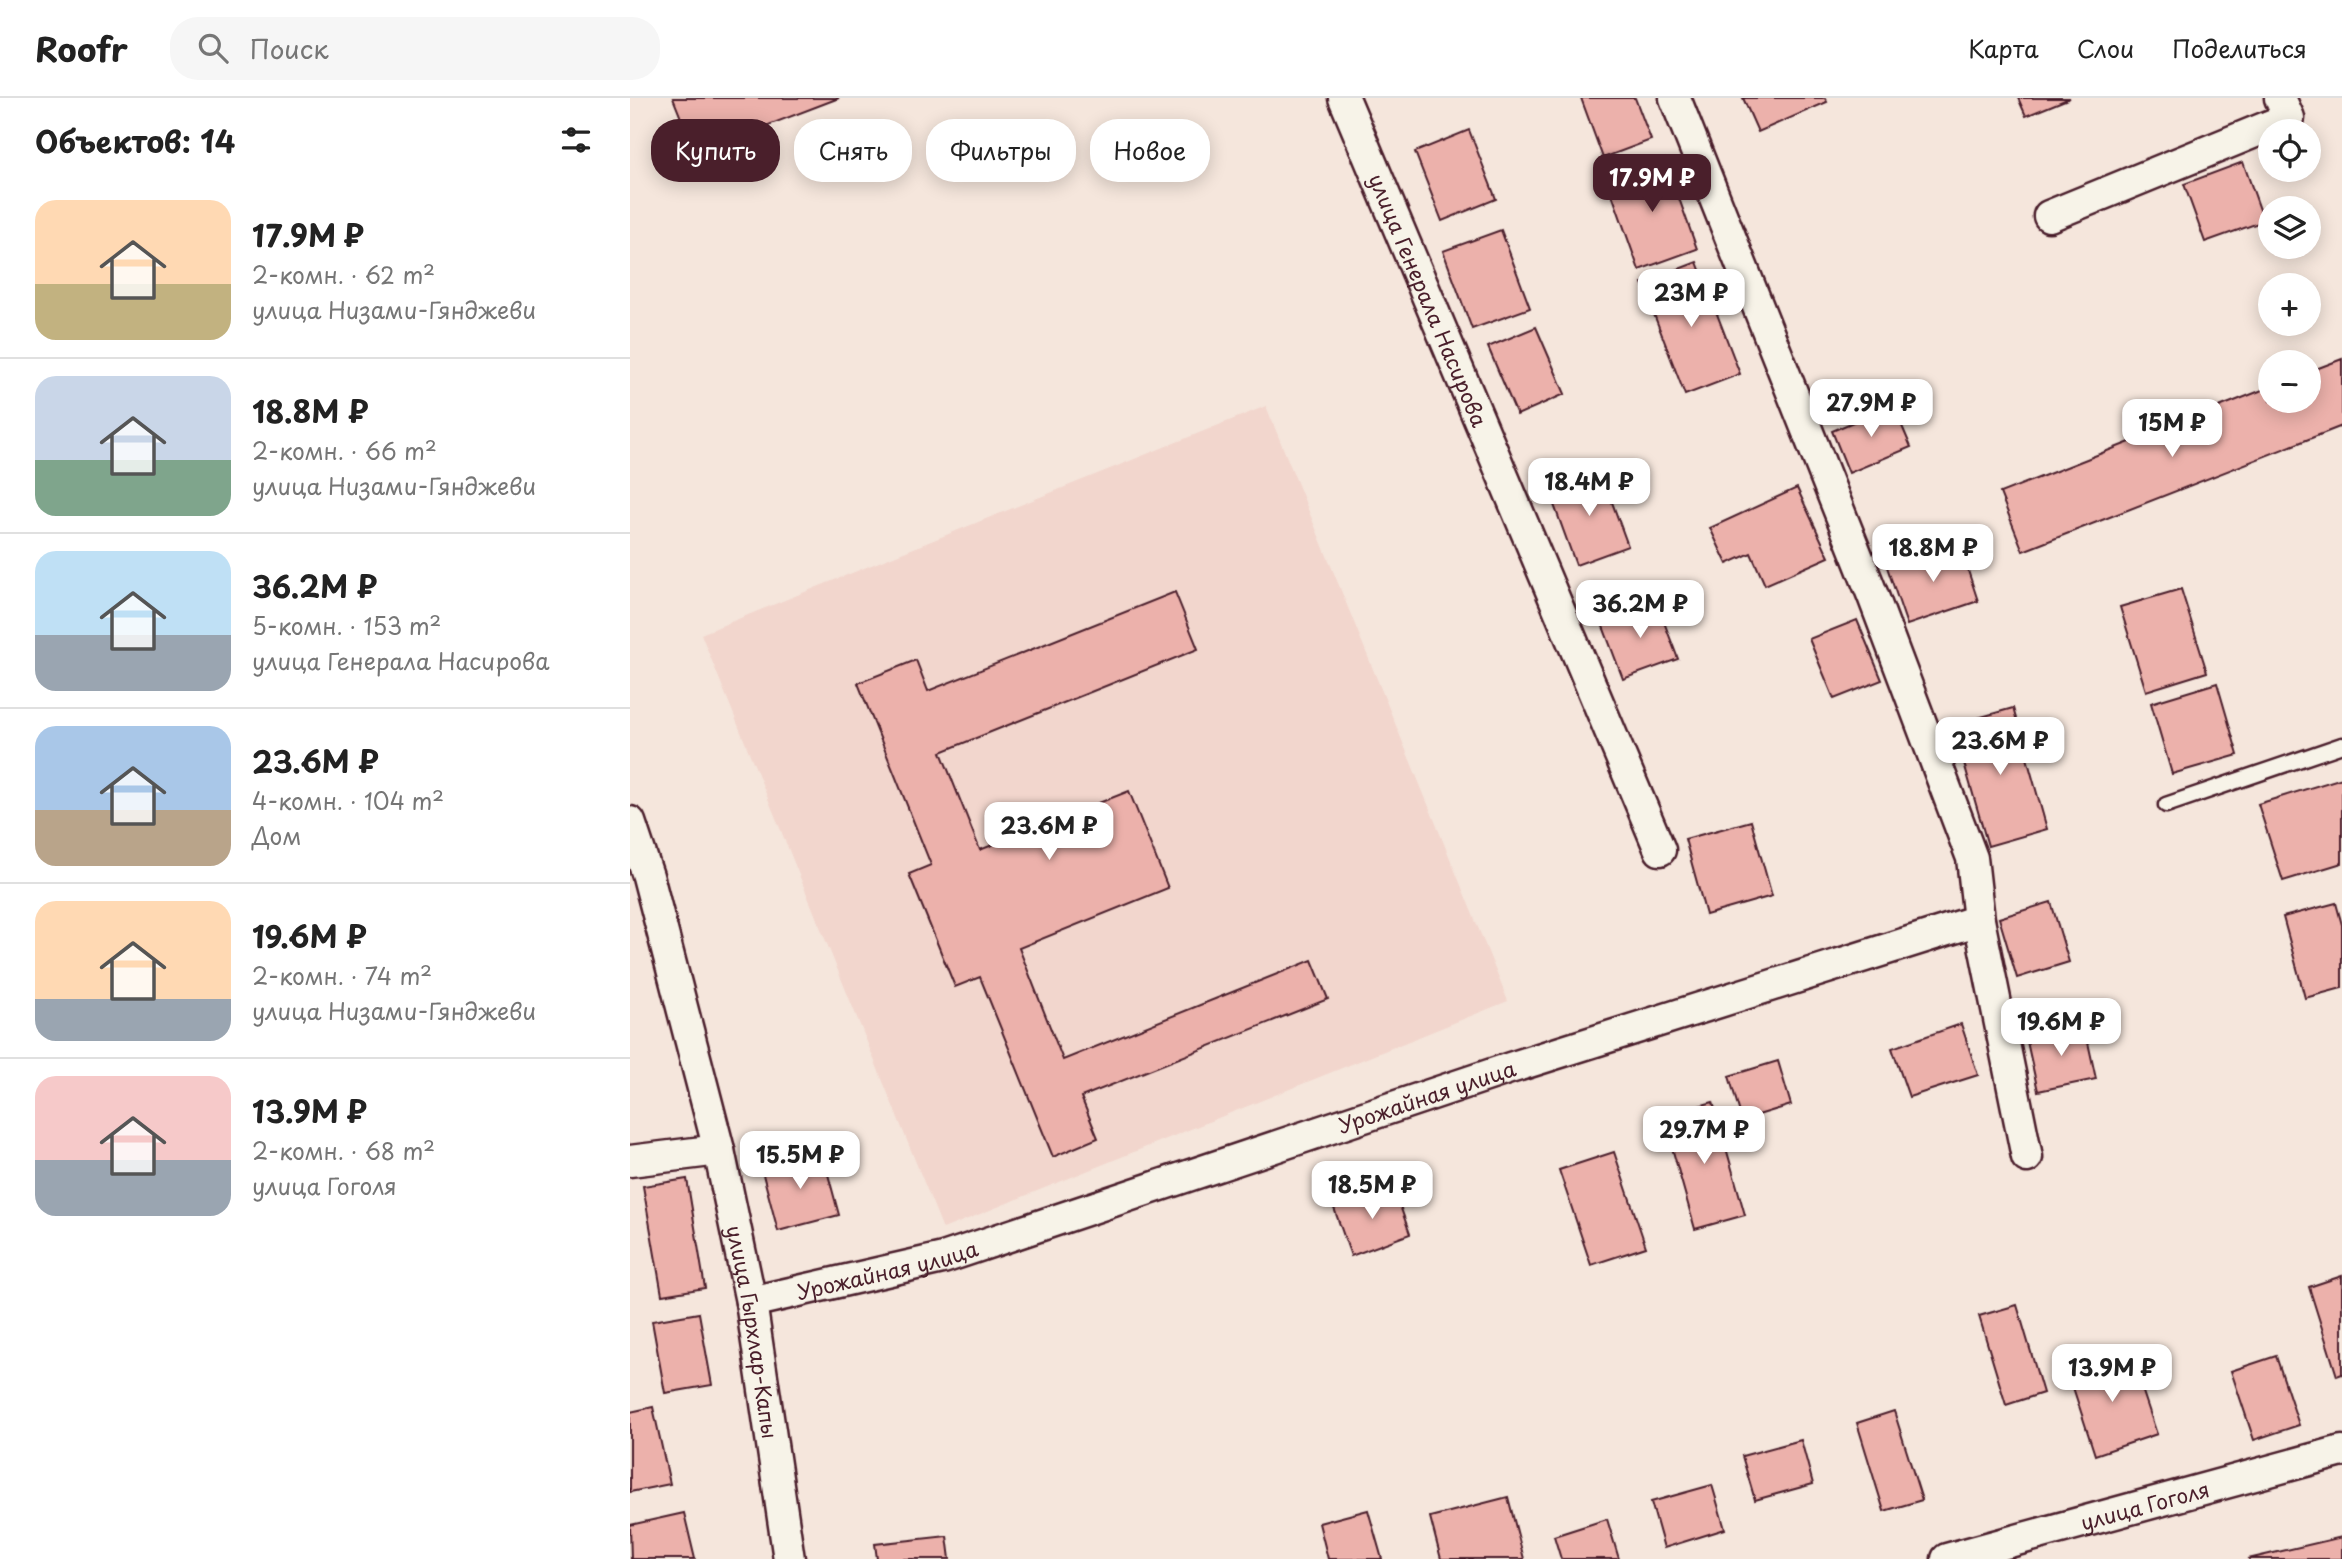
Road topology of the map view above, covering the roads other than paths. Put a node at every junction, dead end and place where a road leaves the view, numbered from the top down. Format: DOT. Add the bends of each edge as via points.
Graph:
graph roads {
  1 [pos="1344,98"];
  2 [pos="1675,98"];
  3 [pos="2280,98"];
  4 [pos="2049,216"];
  5 [pos="2342,745"];
  6 [pos="2166,805"];
  7 [pos="630,822"];
  8 [pos="1660,850"];
  9 [pos="639,878"];
  10 [pos="1979,920"];
  11 [pos="719,1150"];
  12 [pos="2027,1157"];
  13 [pos="630,1161"];
  14 [pos="751,1302"];
  15 [pos="2342,1451"];
  16 [pos="789,1559"];
  17 [pos="1947,1559"];
  1 -- 8 [label="street, улица Генерала Насирова"];
  2 -- 10 [label="street" via="1972,858"];
  3 -- 4 [label="street" via="2289,118"];
  5 -- 6 [label="lane"];
  7 -- 9 [label="street, улица Гырхлар-Капы"];
  9 -- 11 [label="street, улица Гырхлар-Капы"];
  10 -- 12 [label="street"];
  10 -- 14 [label="street, Урожайная улица" via="1510,1068 943,1258"];
  11 -- 13 [label="street"];
  11 -- 14 [label="street, улица Гырхлар-Капы"];
  14 -- 16 [label="street, улица Гырхлар-Капы"];
  15 -- 17 [label="street, улица Гоголя"];
}
